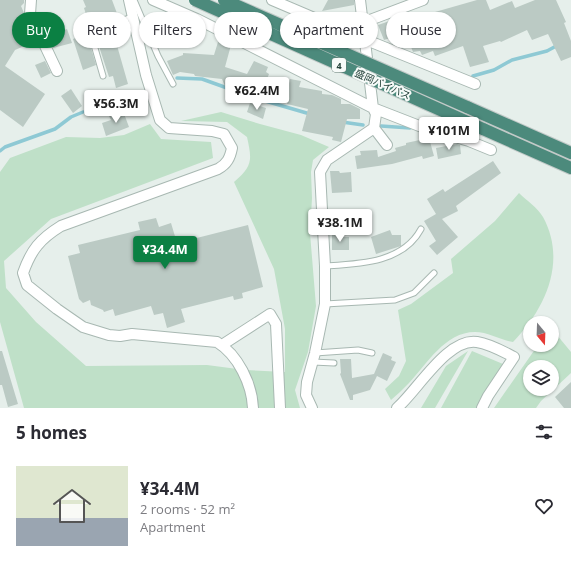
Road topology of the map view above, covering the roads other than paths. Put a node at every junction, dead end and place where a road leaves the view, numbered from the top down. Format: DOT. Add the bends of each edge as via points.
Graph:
graph roads {
  1 [pos="31,0"];
  2 [pos="129,0"];
  3 [pos="134,0"];
  4 [pos="153,0"];
  5 [pos="195,0"];
  6 [pos="224,0"];
  7 [pos="272,0"];
  8 [pos="360,0"];
  9 [pos="423,0"];
  10 [pos="287,3"];
  11 [pos="306,12"];
  12 [pos="361,12"];
  13 [pos="132,17"];
  14 [pos="378,17"];
  15 [pos="378,45"];
  16 [pos="365,48"];
  17 [pos="57,71"];
  18 [pos="103,76"];
  19 [pos="173,84"];
  20 [pos="475,84"];
  21 [pos="373,108"];
  22 [pos="374,128"];
  23 [pos="483,129"];
  24 [pos="469,141"];
  25 [pos="387,145"];
  26 [pos="491,150"];
  27 [pos="571,153"];
  28 [pos="571,168"];
  29 [pos="421,229"];
  30 [pos="325,266"];
  31 [pos="434,273"];
  32 [pos="325,304"];
  33 [pos="222,345"];
  34 [pos="372,353"];
  35 [pos="314,357"];
  36 [pos="334,363"];
  37 [pos="253,408"];
  38 [pos="280,408"];
  39 [pos="312,408"];
  40 [pos="397,408"];
  41 [pos="482,408"];
  1 -- 17 [label="street" via="30,14"];
  2 -- 13 [label="street"];
  3 -- 19 [label="lane"];
  4 -- 21 [label="street" via="204,22"];
  5 -- 23 [label="highway, 盛岡バイパス / 4, bridge"];
  6 -- 27 [label="highway, 盛岡バイパス / 4, bridge"];
  7 -- 10 [label="street"];
  8 -- 12 [label="street"];
  9 -- 14 [label="street"];
  10 -- 11 [label="street"];
  13 -- 18 [label="lane" via="90,31"];
  13 -- 33 [label="street" via="160,120 169,128 212,130 224,134 232,148 231,157 218,169 61,226 32,251 23,273 27,285 73,320 95,332 217,342"];
  15 -- 20 [label="street"];
  16 -- 21 [label="street"];
  21 -- 22 [label="street" via="376,114"];
  21 -- 24 [label="street" via="427,129"];
  22 -- 25 [label="street"];
  22 -- 30 [label="street" via="332,156 321,167"];
  23 -- 24 [label="street" via="475,140"];
  23 -- 28 [label="highway, 盛岡バイパス / 4"];
  24 -- 26 [label="street"];
  29 -- 30 [label="lane" via="408,247 386,257"];
  30 -- 32 [label="street"];
  31 -- 32 [label="lane" via="421,288 406,297 387,301"];
  32 -- 35 [label="street"];
  33 -- 37 [label="street" via="239,365 250,388"];
  33 -- 38 [label="street" via="270,314 276,324"];
  34 -- 35 [label="lane" via="358,350"];
  35 -- 36 [label="lane"];
  35 -- 39 [label="street" via="306,388 306,395"];
  40 -- 41 [label="street" via="448,353 469,341 494,347 514,357"];
}
